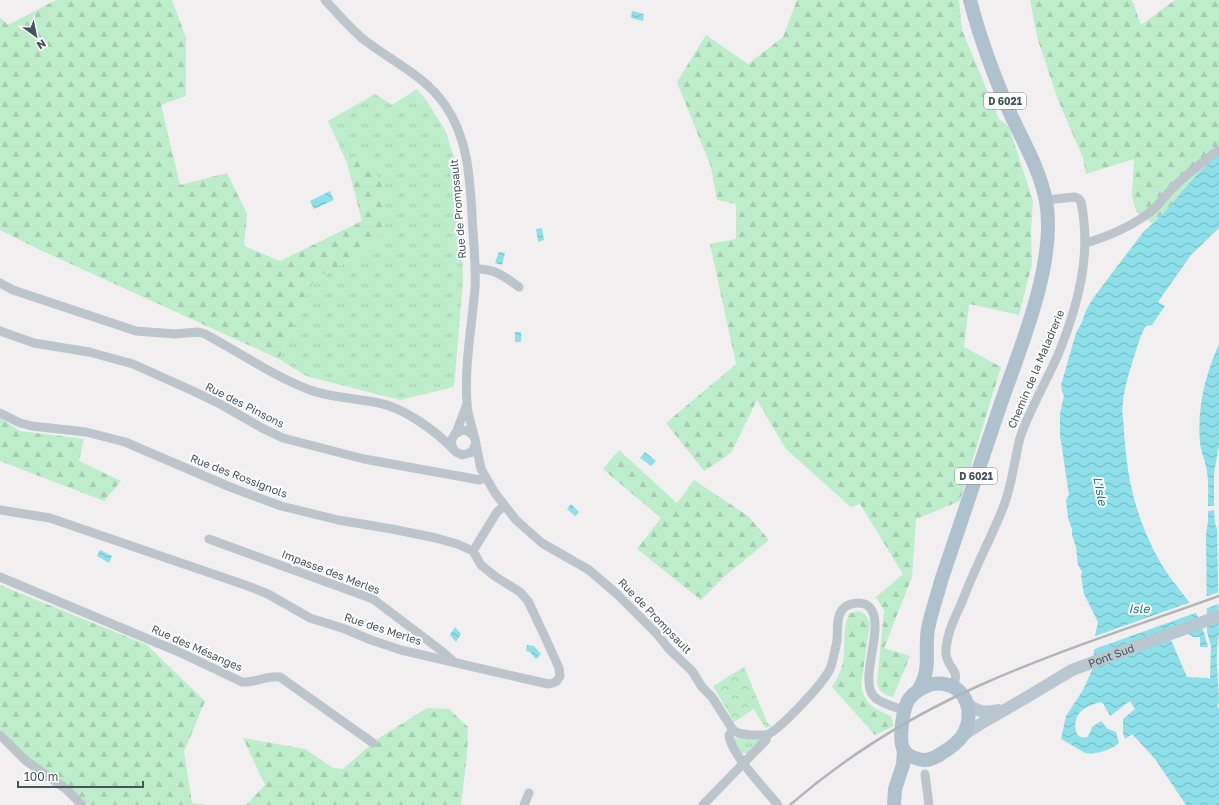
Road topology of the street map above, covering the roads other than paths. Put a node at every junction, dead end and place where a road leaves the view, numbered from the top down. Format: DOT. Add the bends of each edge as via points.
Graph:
graph roads {
  1 [pos="325,0"];
  2 [pos="970,0"];
  3 [pos="1219,150"];
  4 [pos="1046,200"];
  5 [pos="1086,243"];
  6 [pos="475,269"];
  7 [pos="0,283"];
  8 [pos="519,287"];
  9 [pos="0,331"];
  10 [pos="467,404"];
  11 [pos="0,413"];
  12 [pos="455,433"];
  13 [pos="439,435"];
  14 [pos="475,439"];
  15 [pos="453,449"];
  16 [pos="462,455"];
  17 [pos="483,473"];
  18 [pos="504,506"];
  19 [pos="0,510"];
  20 [pos="209,539"];
  21 [pos="473,551"];
  22 [pos="0,578"];
  23 [pos="1219,616"];
  24 [pos="928,630"];
  25 [pos="453,661"];
  26 [pos="948,685"];
  27 [pos="919,689"];
  28 [pos="968,704"];
  29 [pos="1009,707"];
  30 [pos="904,709"];
  31 [pos="733,730"];
  32 [pos="767,735"];
  33 [pos="0,736"];
  34 [pos="962,736"];
  35 [pos="373,743"];
  36 [pos="904,750"];
  37 [pos="922,760"];
  38 [pos="744,763"];
  39 [pos="925,774"];
  40 [pos="895,789"];
  41 [pos="529,793"];
  42 [pos="82,805"];
  43 [pos="524,805"];
  44 [pos="703,805"];
  45 [pos="778,805"];
  46 [pos="894,805"];
  47 [pos="929,805"];
  1 -- 6 [label="street, Rue de Prompsault" via="363,38 429,86 454,121 465,151 470,176"];
  2 -- 4 [label="main road, D 6021" via="987,57 1031,156"];
  3 -- 5 [label="street" via="1197,166 1150,213 1126,228"];
  4 -- 5 [label="street, Chemin de la Maladrerie" via="1075,197 1079,199 1084,215"];
  4 -- 24 [label="main road, D 6021" via="1048,220 1044,272 941,581"];
  5 -- 26 [label="street, Chemin de la Maladrerie" via="1080,286 1072,317 1020,437 1012,480 1003,507 946,645 946,654 957,679"];
  6 -- 8 [label="street" via="491,270"];
  6 -- 10 [label="street, Rue de Prompsault"];
  7 -- 13 [label="street" via="136,331 205,334 298,385 326,394 391,406"];
  9 -- 17 [label="street, Rue des Pinsons" via="34,343 89,352 133,364 283,438 364,459 480,480"];
  10 -- 12 [label="street, Rue de Prompsault"];
  10 -- 14 [label="street, Rue de Prompsault"];
  11 -- 21 [label="street, Rue des Rossignols" via="32,426 86,432 125,442 281,506 338,520 436,538"];
  12 -- 13 [label="street"];
  12 -- 14 [label="street" via="465,430"];
  12 -- 15 [label="street" via="451,441"];
  13 -- 15 [label="street"];
  14 -- 16 [label="street" via="473,450"];
  14 -- 17 [label="street, Rue de Prompsault"];
  15 -- 16 [label="street"];
  16 -- 17 [label="street, Rue de Prompsault"];
  17 -- 18 [label="street, Rue de Prompsault"];
  18 -- 21 [label="street" via="497,512"];
  18 -- 31 [label="street, Rue de Prompsault" via="529,533 589,570 635,611 692,672"];
  19 -- 25 [label="street, Rue des Merles" via="50,518 248,586 268,594 310,618 371,640 401,650"];
  20 -- 25 [label="street, Impasse des Merles" via="373,599"];
  21 -- 25 [label="street, Rue des Merles" via="481,565 520,592 528,601 555,659 560,676 549,684"];
  22 -- 35 [label="street, Rue des Mésanges" via="179,652 242,682 280,677"];
  23 -- 29 [label="main road, Pont Sud" via="1084,665"];
  24 -- 26 [label="main road, D 6021" via="933,664"];
  24 -- 27 [label="main road, D 6021" via="928,666"];
  26 -- 27 [label="main road" via="932,684"];
  26 -- 28 [label="main road"];
  27 -- 30 [label="main road" via="908,700"];
  28 -- 29 [label="main road, Pont Sud" via="986,712"];
  28 -- 34 [label="main road" via="968,723"];
  29 -- 34 [label="main road, Pont Sud"];
  30 -- 32 [label="street" via="876,699 872,693 869,684 876,624 874,615 867,605 851,604 842,610 839,619 837,641 829,670 805,700"];
  30 -- 36 [label="main road" via="901,736"];
  31 -- 32 [label="street" via="749,735"];
  31 -- 38 [label="street, Rue de Prompsault" via="729,738"];
  32 -- 38 [label="street" via="766,740"];
  33 -- 42 [label="street" via="25,760 66,789"];
  34 -- 37 [label="main road" via="936,757"];
  36 -- 37 [label="main road" via="912,757"];
  36 -- 40 [label="main road" via="903,765"];
  37 -- 40 [label="main road" via="906,772"];
  38 -- 44 [label="street"];
  38 -- 45 [label="street, Rue de Prompsault"];
  39 -- 47 [label="street"];
  40 -- 46 [label="main road"];
  41 -- 43 [label="street"];
}
